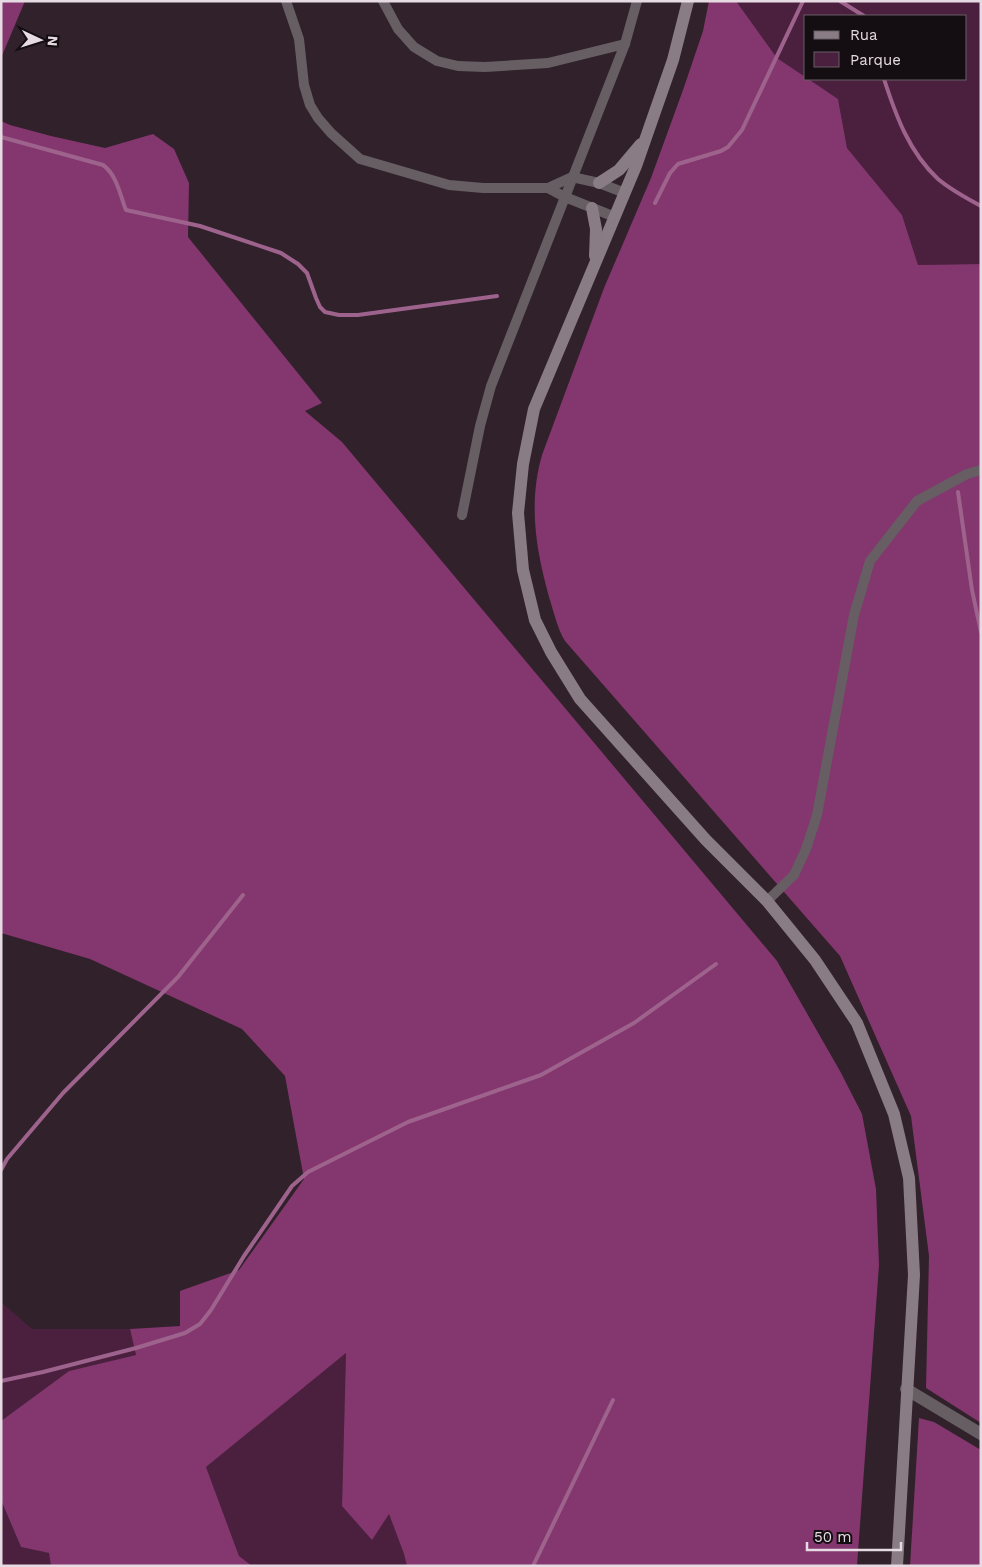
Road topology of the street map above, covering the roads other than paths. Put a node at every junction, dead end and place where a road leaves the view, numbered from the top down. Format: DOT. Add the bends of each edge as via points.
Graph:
graph roads {
  1 [pos="286,1"];
  2 [pos="383,1"];
  3 [pos="637,1"];
  4 [pos="688,1"];
  5 [pos="625,44"];
  6 [pos="647,136"];
  7 [pos="572,177"];
  8 [pos="599,183"];
  9 [pos="548,188"];
  10 [pos="625,193"];
  11 [pos="565,196"];
  12 [pos="592,208"];
  13 [pos="615,217"];
  14 [pos="595,266"];
  15 [pos="981,470"];
  16 [pos="462,515"];
  17 [pos="767,901"];
  18 [pos="906,1389"];
  19 [pos="981,1434"];
  20 [pos="897,1566"];
  1 -- 9 [label="street" via="299,39 310,105 331,133 360,159 449,185"];
  2 -- 5 [label="street" via="398,29 414,47 437,61 458,66 484,68 548,63"];
  3 -- 5 [label="street"];
  4 -- 6 [label="main road" via="673,60"];
  5 -- 7 [label="street"];
  6 -- 8 [label="main road" via="619,170"];
  6 -- 10 [label="main road"];
  7 -- 8 [label="street"];
  7 -- 9 [label="street"];
  7 -- 11 [label="street"];
  8 -- 10 [label="street"];
  9 -- 11 [label="street"];
  10 -- 13 [label="main road"];
  11 -- 12 [label="street"];
  11 -- 16 [label="street" via="491,386"];
  12 -- 13 [label="street"];
  12 -- 14 [label="main road" via="596,229"];
  13 -- 14 [label="main road"];
  14 -- 17 [label="main road" via="534,409 522,464 518,514 521,551 535,620 580,699 706,840"];
  15 -- 17 [label="street" via="967,474 917,501 870,561 854,615 816,815 806,849 794,875"];
  17 -- 18 [label="main road" via="815,960 857,1023 894,1114 909,1178 914,1275"];
  18 -- 19 [label="street"];
  18 -- 20 [label="main road"];
}
